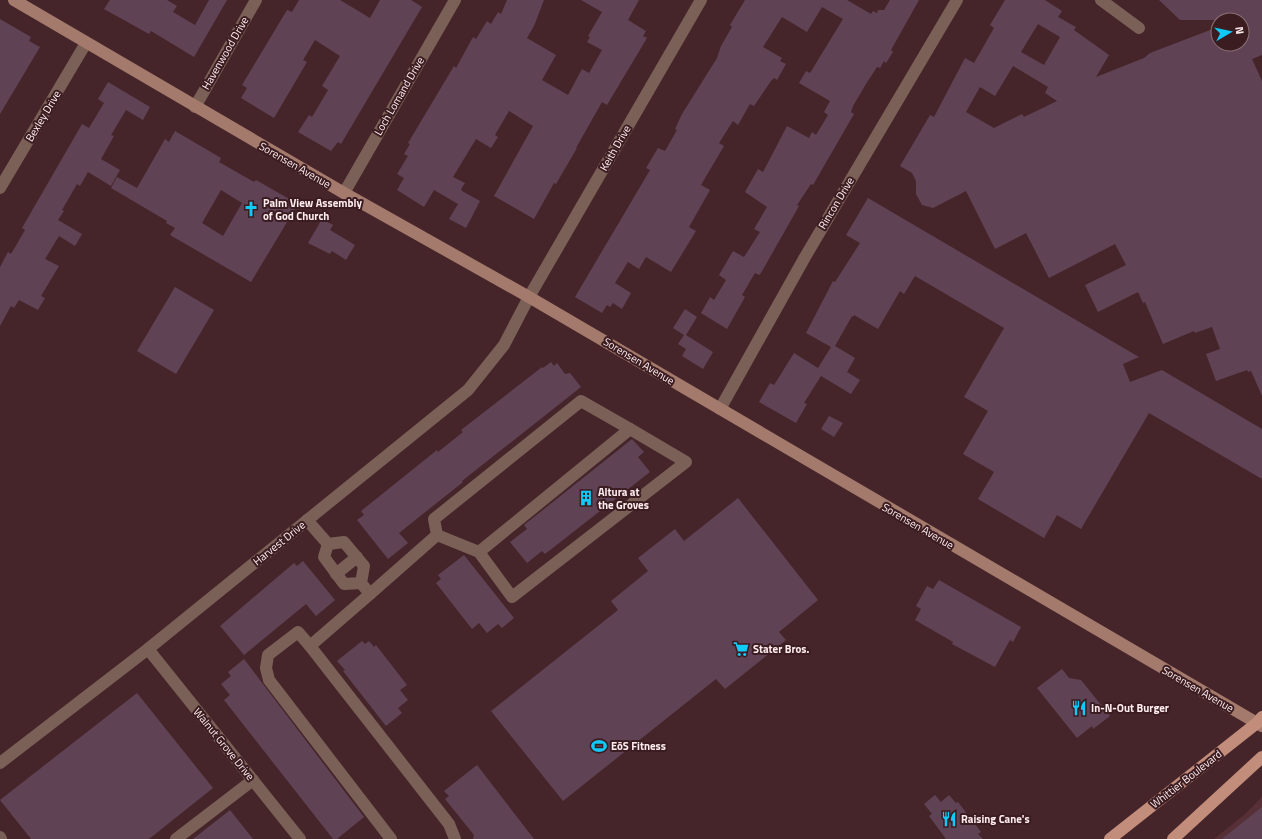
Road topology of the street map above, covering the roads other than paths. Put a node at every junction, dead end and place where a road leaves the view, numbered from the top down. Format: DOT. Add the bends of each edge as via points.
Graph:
graph roads {
  1 [pos="14,0"];
  2 [pos="256,0"];
  3 [pos="455,0"];
  4 [pos="701,0"];
  5 [pos="957,0"];
  6 [pos="1101,0"];
  7 [pos="1139,28"];
  8 [pos="86,43"];
  9 [pos="195,106"];
  10 [pos="0,188"];
  11 [pos="344,193"];
  12 [pos="529,297"];
  13 [pos="720,409"];
  14 [pos="630,429"];
  15 [pos="307,520"];
  16 [pos="438,535"];
  17 [pos="328,544"];
  18 [pos="479,552"];
  19 [pos="357,557"];
  20 [pos="336,574"];
  21 [pos="361,583"];
  22 [pos="370,594"];
  23 [pos="310,646"];
  24 [pos="148,649"];
  25 [pos="1260,722"];
  26 [pos="1262,757"];
  27 [pos="0,763"];
  28 [pos="253,780"];
  29 [pos="176,839"];
  30 [pos="300,839"];
  31 [pos="391,839"];
  32 [pos="455,839"];
  33 [pos="1110,839"];
  34 [pos="1173,839"];
  1 -- 8 [label="street, Sorensen Avenue"];
  2 -- 9 [label="street, Havenwood Drive"];
  3 -- 11 [label="street, Loch Lomand Drive"];
  4 -- 12 [label="street, Keith Drive"];
  5 -- 13 [label="street, Rincon Drive" via="805,257"];
  6 -- 7 [label="street"];
  8 -- 9 [label="street, Sorensen Avenue"];
  8 -- 10 [label="street, Bexley Drive"];
  9 -- 11 [label="street, Sorensen Avenue"];
  11 -- 12 [label="street, Sorensen Avenue"];
  12 -- 13 [label="street, Sorensen Avenue"];
  12 -- 15 [label="street, Harvest Drive" via="504,345 468,390"];
  13 -- 25 [label="street, Sorensen Avenue"];
  14 -- 16 [label="street" via="581,401 434,519"];
  14 -- 18 [label="street"];
  14 -- 18 [label="street" via="686,462 512,597"];
  15 -- 17 [label="street"];
  15 -- 24 [label="street, Harvest Drive"];
  16 -- 18 [label="street"];
  16 -- 22 [label="street"];
  17 -- 19 [label="street" via="344,542"];
  17 -- 20 [label="street" via="324,557"];
  19 -- 20 [label="street"];
  19 -- 21 [label="street" via="364,566"];
  20 -- 21 [label="street" via="344,584"];
  21 -- 22 [label="street"];
  22 -- 23 [label="street"];
  23 -- 31 [label="street" via="298,632 268,655 266,668 269,680"];
  23 -- 32 [label="street" via="449,824"];
  24 -- 27 [label="street, Harvest Drive"];
  24 -- 28 [label="street, Walnut Grove Drive"];
  25 -- 33 [label="main road, Whittier Boulevard"];
  26 -- 34 [label="main road"];
  28 -- 29 [label="street"];
  28 -- 30 [label="street, Walnut Grove Drive"];
}
